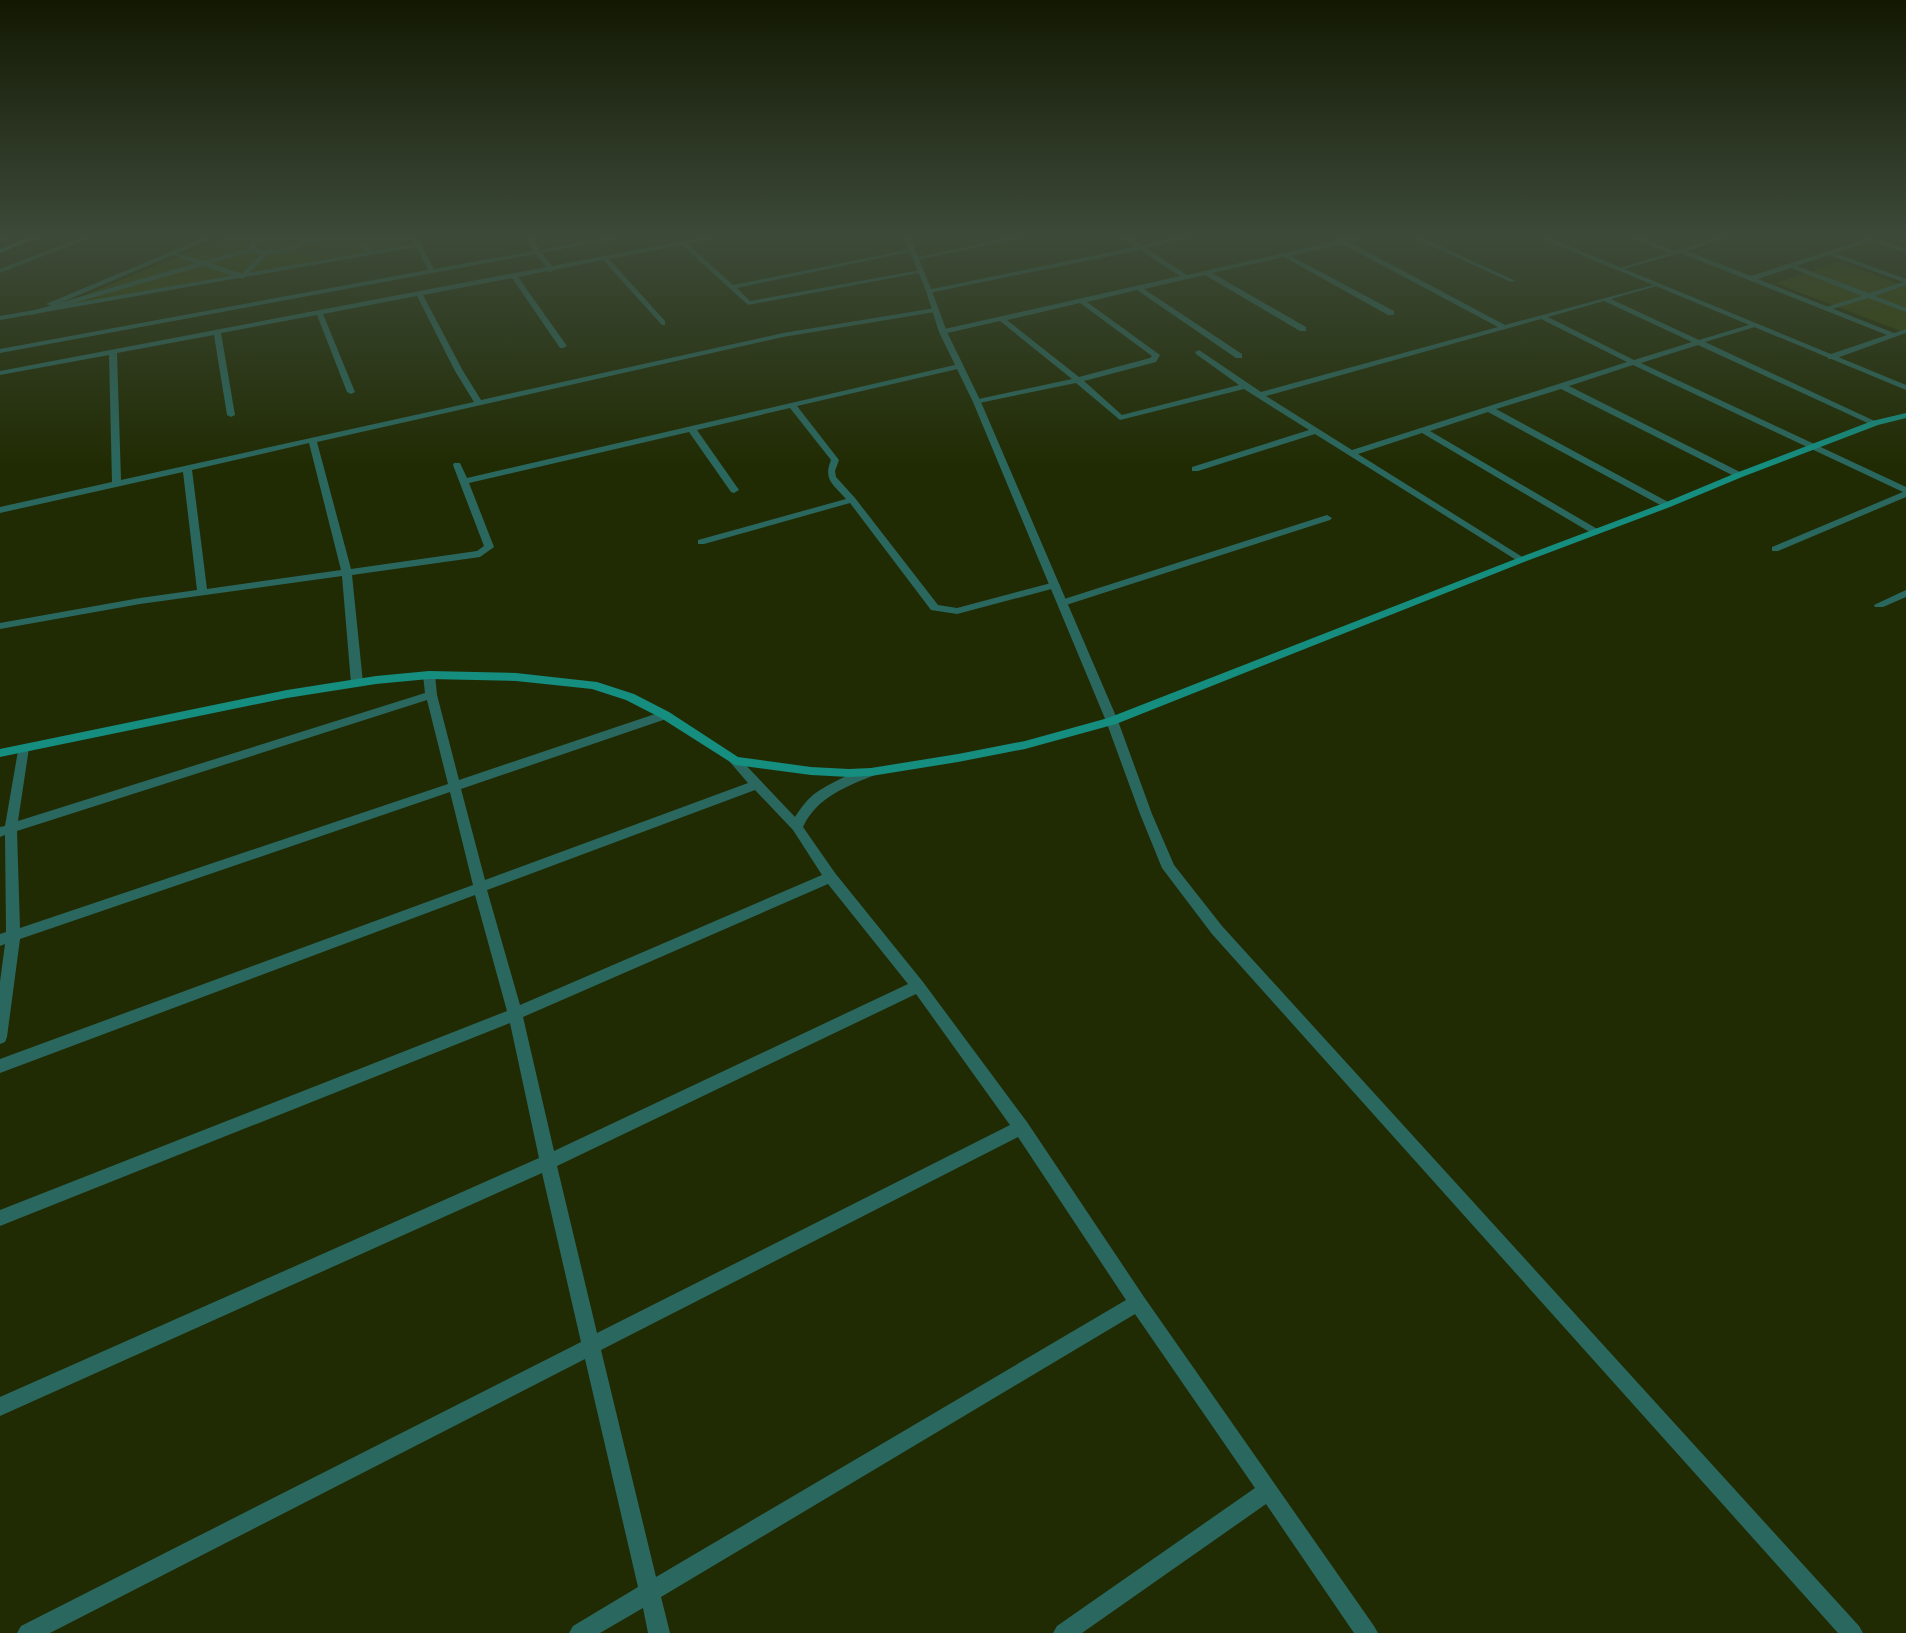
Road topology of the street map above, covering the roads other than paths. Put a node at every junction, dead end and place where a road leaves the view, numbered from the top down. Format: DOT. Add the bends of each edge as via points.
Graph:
graph roads {
  1 [pos="32,311"];
  2 [pos="34,311"];
  3 [pos="39,311"];
  4 [pos="215,311"];
  5 [pos="322,311"];
  6 [pos="428,311"];
  7 [pos="539,311"];
  8 [pos="651,311"];
  9 [pos="928,311"];
  10 [pos="935,311"];
  11 [pos="1034,311"];
  12 [pos="1097,311"];
  13 [pos="1172,311"];
  14 [pos="1272,311"];
  15 [pos="1388,311"];
  16 [pos="1474,311"];
  17 [pos="1559,311"];
  18 [pos="1630,311"];
  19 [pos="1719,311"];
  20 [pos="1837,311"];
  21 [pos="318,312"];
  22 [pos="28,313"];
  23 [pos="1391,313"];
  24 [pos="1541,316"];
  25 [pos="0,318"];
  26 [pos="1001,319"];
  27 [pos="662,323"];
  28 [pos="1752,325"];
  29 [pos="1504,327"];
  30 [pos="1303,329"];
  31 [pos="217,331"];
  32 [pos="1906,331"];
  33 [pos="943,332"];
  34 [pos="1894,335"];
  35 [pos="1697,343"];
  36 [pos="563,346"];
  37 [pos="0,351"];
  38 [pos="114,352"];
  39 [pos="1199,352"];
  40 [pos="1238,356"];
  41 [pos="1830,357"];
  42 [pos="1632,363"];
  43 [pos="958,366"];
  44 [pos="0,373"];
  45 [pos="1078,380"];
  46 [pos="1246,386"];
  47 [pos="1562,386"];
  48 [pos="1906,388"];
  49 [pos="351,392"];
  50 [pos="1260,395"];
  51 [pos="977,402"];
  52 [pos="478,403"];
  53 [pos="792,405"];
  54 [pos="1491,410"];
  55 [pos="231,415"];
  56 [pos="1906,415"];
  57 [pos="1875,423"];
  58 [pos="691,428"];
  59 [pos="1423,430"];
  60 [pos="1316,431"];
  61 [pos="313,441"];
  62 [pos="1811,448"];
  63 [pos="1351,453"];
  64 [pos="457,465"];
  65 [pos="187,469"];
  66 [pos="1195,469"];
  67 [pos="1739,475"];
  68 [pos="463,482"];
  69 [pos="117,484"];
  70 [pos="734,490"];
  71 [pos="1906,490"];
  72 [pos="1906,494"];
  73 [pos="852,500"];
  74 [pos="1667,505"];
  75 [pos="0,510"];
  76 [pos="1327,518"];
  77 [pos="1596,532"];
  78 [pos="701,542"];
  79 [pos="1775,549"];
  80 [pos="1521,560"];
  81 [pos="346,574"];
  82 [pos="1055,585"];
  83 [pos="202,592"];
  84 [pos="1906,593"];
  85 [pos="1062,602"];
  86 [pos="1879,605"];
  87 [pos="0,626"];
  88 [pos="429,675"];
  89 [pos="357,683"];
  90 [pos="431,695"];
  91 [pos="665,715"];
  92 [pos="1112,721"];
  93 [pos="23,748"];
  94 [pos="0,752"];
  95 [pos="735,762"];
  96 [pos="870,772"];
  97 [pos="758,784"];
  98 [pos="453,786"];
  99 [pos="797,827"];
  100 [pos="6,831"];
  101 [pos="830,877"];
  102 [pos="480,888"];
  103 [pos="6,938"];
  104 [pos="918,986"];
  105 [pos="515,1014"];
  106 [pos="0,1037"];
  107 [pos="0,1066"];
  108 [pos="1021,1127"];
  109 [pos="548,1162"];
  110 [pos="0,1218"];
  111 [pos="1138,1303"];
  112 [pos="592,1346"];
  113 [pos="0,1407"];
  114 [pos="1268,1491"];
  115 [pos="649,1592"];
  116 [pos="28,1633"];
  117 [pos="580,1633"];
  118 [pos="660,1633"];
  119 [pos="1064,1633"];
  120 [pos="1367,1633"];
  121 [pos="1852,1633"];
  1 -- 22 [label="street"];
  2 -- 22 [label="street"];
  3 -- 22 [label="street"];
  4 -- 37 [label="street"];
  5 -- 21 [label="street"];
  6 -- 52 [label="street"];
  7 -- 36 [label="street"];
  8 -- 27 [label="street"];
  9 -- 52 [label="street" via="783,335"];
  10 -- 33 [label="street"];
  11 -- 26 [label="street"];
  12 -- 45 [label="street" via="1156,355 1153,360"];
  13 -- 40 [label="street"];
  14 -- 30 [label="street"];
  15 -- 23 [label="street"];
  16 -- 29 [label="street"];
  17 -- 24 [label="street"];
  18 -- 35 [label="street"];
  19 -- 28 [label="street"];
  20 -- 34 [label="street"];
  21 -- 31 [label="street"];
  21 -- 49 [label="street"];
  22 -- 25 [label="street"];
  24 -- 29 [label="street"];
  24 -- 42 [label="street"];
  26 -- 33 [label="street"];
  26 -- 45 [label="street"];
  28 -- 35 [label="street"];
  28 -- 41 [label="street"];
  29 -- 50 [label="street"];
  31 -- 38 [label="street"];
  31 -- 55 [label="street"];
  32 -- 34 [label="street"];
  33 -- 43 [label="street"];
  34 -- 41 [label="street"];
  35 -- 42 [label="street"];
  35 -- 57 [label="street"];
  38 -- 44 [label="street"];
  38 -- 69 [label="street"];
  39 -- 46 [label="street"];
  41 -- 48 [label="street"];
  42 -- 47 [label="street"];
  42 -- 62 [label="street"];
  43 -- 51 [label="street"];
  43 -- 53 [label="street"];
  45 -- 46 [label="street" via="1120,418"];
  45 -- 51 [label="street"];
  46 -- 50 [label="street"];
  47 -- 54 [label="street"];
  47 -- 67 [label="street"];
  50 -- 60 [label="street"];
  51 -- 82 [label="street"];
  52 -- 61 [label="street"];
  53 -- 58 [label="street"];
  53 -- 73 [label="street" via="835,460 832,478"];
  54 -- 59 [label="street"];
  54 -- 74 [label="street"];
  56 -- 57 [label="main road"];
  57 -- 62 [label="main road"];
  58 -- 68 [label="street"];
  58 -- 70 [label="street"];
  59 -- 63 [label="street"];
  59 -- 77 [label="street"];
  60 -- 63 [label="street"];
  60 -- 66 [label="street"];
  61 -- 65 [label="street"];
  61 -- 81 [label="street"];
  62 -- 67 [label="main road"];
  62 -- 71 [label="street"];
  63 -- 80 [label="street"];
  64 -- 68 [label="street"];
  65 -- 69 [label="street"];
  65 -- 83 [label="street"];
  67 -- 74 [label="main road"];
  68 -- 81 [label="street" via="489,547 480,554"];
  69 -- 75 [label="street"];
  72 -- 79 [label="street"];
  73 -- 78 [label="street"];
  73 -- 82 [label="street" via="935,608 957,611"];
  74 -- 77 [label="main road"];
  76 -- 85 [label="street"];
  77 -- 80 [label="main road"];
  80 -- 92 [label="main road"];
  81 -- 83 [label="street"];
  81 -- 89 [label="street"];
  82 -- 85 [label="street"];
  83 -- 87 [label="street"];
  84 -- 86 [label="street"];
  85 -- 92 [label="street"];
  88 -- 89 [label="main road"];
  88 -- 90 [label="street"];
  88 -- 91 [label="main road" via="516,677 592,685 630,697"];
  89 -- 93 [label="main road" via="287,694"];
  90 -- 98 [label="street"];
  90 -- 100 [label="street"];
  91 -- 95 [label="main road"];
  91 -- 98 [label="street"];
  92 -- 96 [label="main road" via="1025,745"];
  92 -- 121 [label="street" via="1146,814 1170,868 1217,930"];
  93 -- 94 [label="main road"];
  93 -- 100 [label="street"];
  95 -- 96 [label="main road" via="811,771"];
  95 -- 97 [label="street"];
  96 -- 99 [label="street" via="821,794 801,816"];
  97 -- 99 [label="street"];
  97 -- 102 [label="street"];
  98 -- 102 [label="street"];
  98 -- 103 [label="street"];
  99 -- 101 [label="street"];
  100 -- 103 [label="street"];
  101 -- 104 [label="street"];
  101 -- 105 [label="street"];
  102 -- 105 [label="street"];
  102 -- 107 [label="street"];
  103 -- 106 [label="street"];
  104 -- 108 [label="street"];
  104 -- 109 [label="street"];
  105 -- 109 [label="street"];
  105 -- 110 [label="street"];
  108 -- 111 [label="street"];
  108 -- 112 [label="street"];
  109 -- 112 [label="street"];
  109 -- 113 [label="street"];
  111 -- 114 [label="street"];
  111 -- 115 [label="street"];
  112 -- 115 [label="street"];
  112 -- 116 [label="street"];
  114 -- 119 [label="street"];
  114 -- 120 [label="street"];
  115 -- 117 [label="street"];
  115 -- 118 [label="street"];
}
